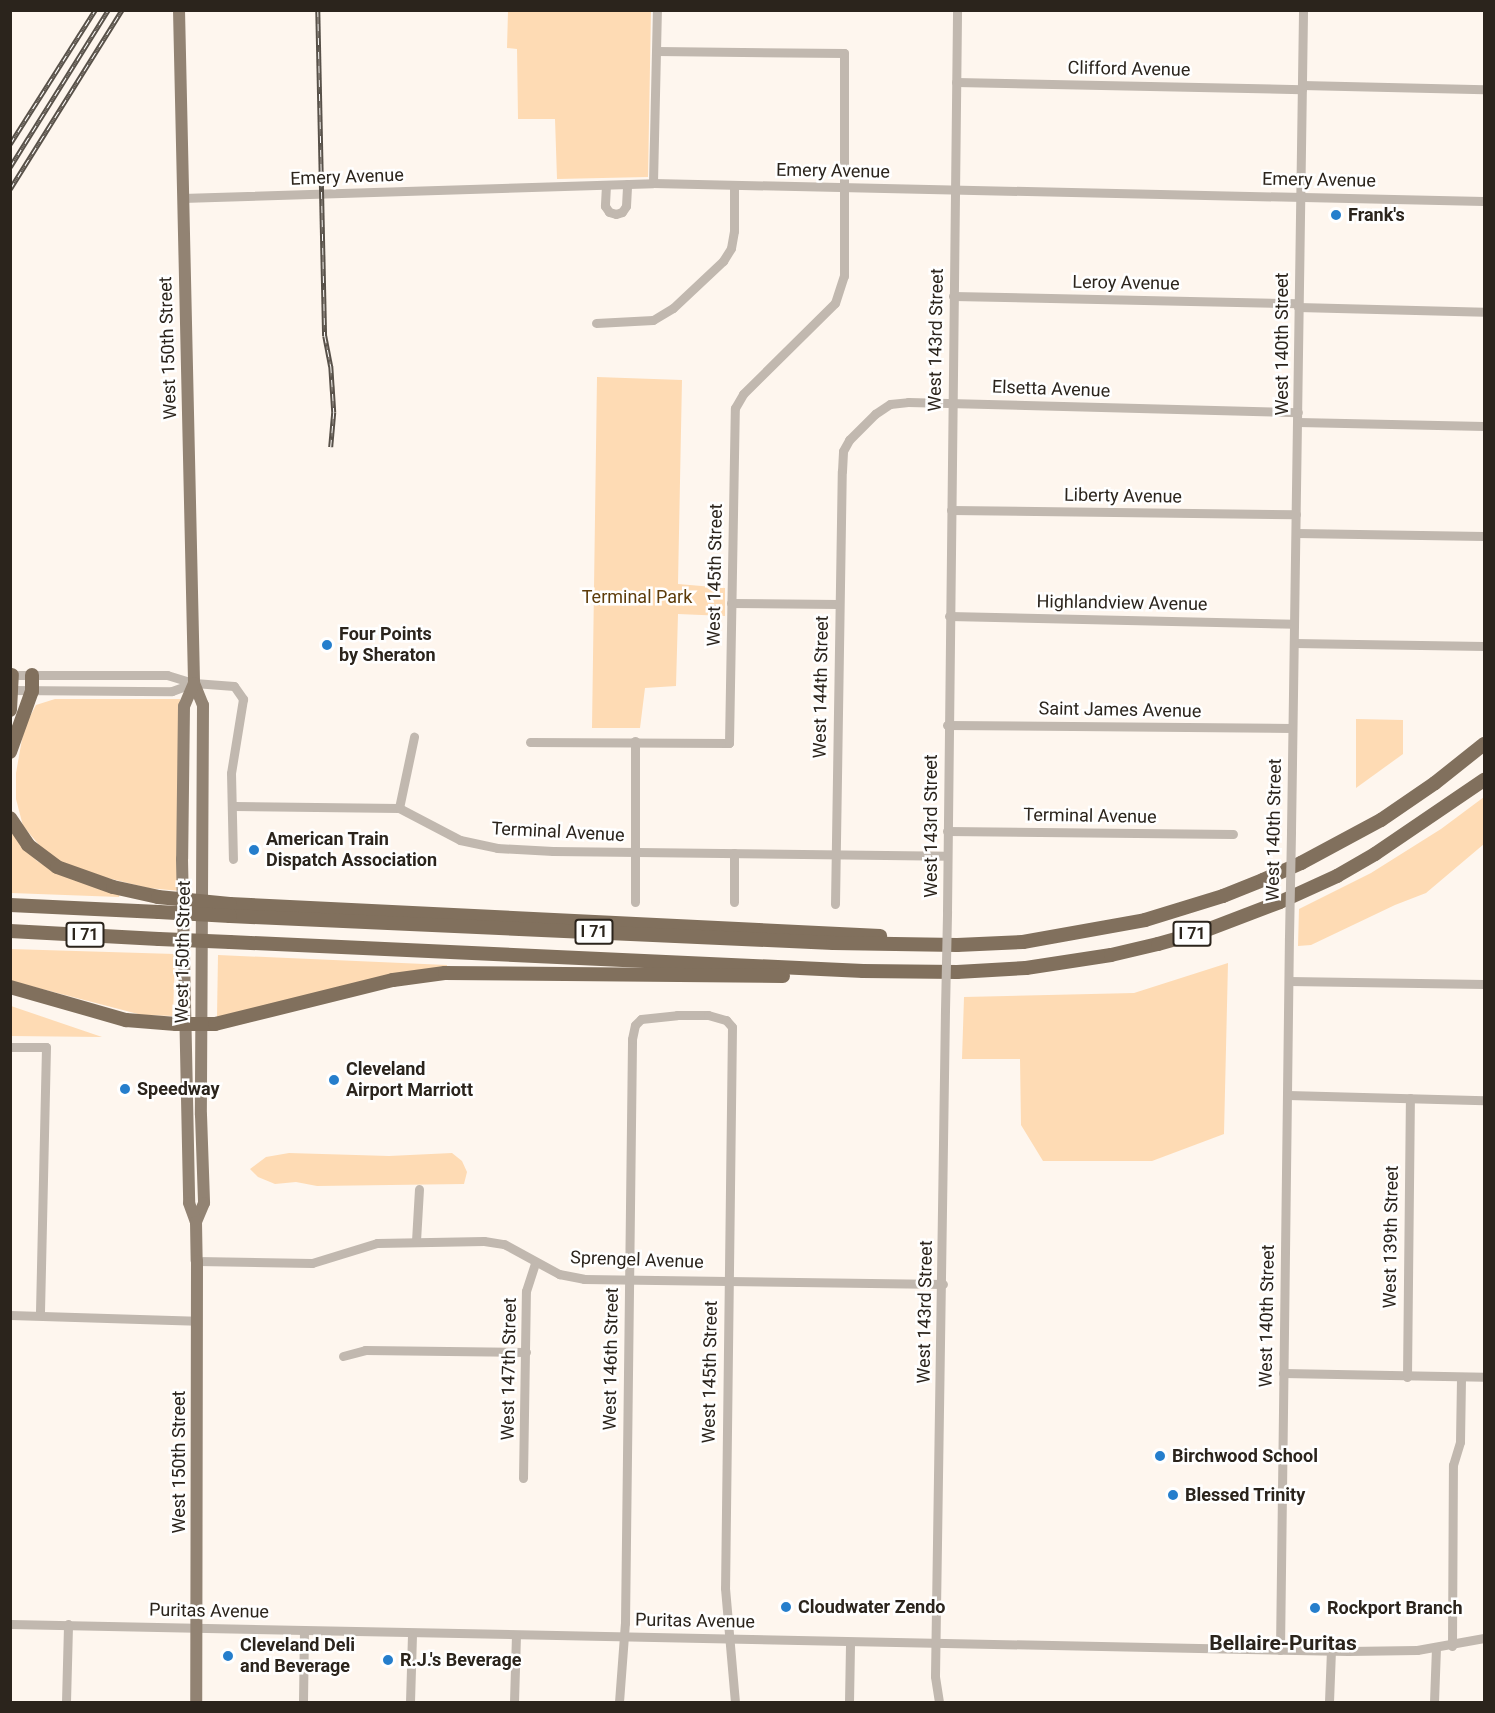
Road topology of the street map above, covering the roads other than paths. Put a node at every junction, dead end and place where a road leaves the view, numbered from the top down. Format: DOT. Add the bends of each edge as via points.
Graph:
graph roads {
  1 [pos="179,10"];
  2 [pos="657,10"];
  3 [pos="957,10"];
  4 [pos="1303,10"];
  5 [pos="657,51"];
  6 [pos="956,82"];
  7 [pos="1302,87"];
  8 [pos="1485,89"];
  9 [pos="653,183"];
  10 [pos="627,184"];
  11 [pos="606,185"];
  12 [pos="734,187"];
  13 [pos="844,188"];
  14 [pos="954,190"];
  15 [pos="1301,195"];
  16 [pos="182,198"];
  17 [pos="1485,201"];
  18 [pos="953,296"];
  19 [pos="1298,305"];
  20 [pos="1485,312"];
  21 [pos="596,322"];
  22 [pos="952,402"];
  23 [pos="1298,412"];
  24 [pos="1298,422"];
  25 [pos="1485,426"];
  26 [pos="842,471"];
  27 [pos="951,510"];
  28 [pos="1296,514"];
  29 [pos="1296,533"];
  30 [pos="1485,536"];
  31 [pos="731,603"];
  32 [pos="838,604"];
  33 [pos="949,616"];
  34 [pos="1294,624"];
  35 [pos="1294,643"];
  36 [pos="1485,646"];
  37 [pos="11,675"];
  38 [pos="32,675"];
  39 [pos="194,683"];
  40 [pos="11,690"];
  41 [pos="32,692"];
  42 [pos="10,710"];
  43 [pos="947,724"];
  44 [pos="1292,728"];
  45 [pos="414,737"];
  46 [pos="635,741"];
  47 [pos="530,742"];
  48 [pos="1485,744"];
  49 [pos="10,752"];
  50 [pos="1485,780"];
  51 [pos="234,806"];
  52 [pos="399,808"];
  53 [pos="10,818"];
  54 [pos="947,831"];
  55 [pos="1233,834"];
  56 [pos="635,852"];
  57 [pos="734,853"];
  58 [pos="836,854"];
  59 [pos="947,856"];
  60 [pos="233,859"];
  61 [pos="734,902"];
  62 [pos="635,903"];
  63 [pos="836,904"];
  64 [pos="10,905"];
  65 [pos="230,910"];
  66 [pos="10,932"];
  67 [pos="863,971"];
  68 [pos="1289,981"];
  69 [pos="1485,984"];
  70 [pos="10,987"];
  71 [pos="677,1015"];
  72 [pos="185,1024"];
  73 [pos="200,1024"];
  74 [pos="10,1047"];
  75 [pos="1288,1095"];
  76 [pos="1410,1098"];
  77 [pos="1485,1100"];
  78 [pos="419,1189"];
  79 [pos="196,1222"];
  80 [pos="416,1241"];
  81 [pos="197,1261"];
  82 [pos="535,1263"];
  83 [pos="629,1279"];
  84 [pos="728,1280"];
  85 [pos="943,1284"];
  86 [pos="10,1315"];
  87 [pos="40,1315"];
  88 [pos="196,1321"];
  89 [pos="526,1352"];
  90 [pos="343,1356"];
  91 [pos="1283,1373"];
  92 [pos="1407,1377"];
  93 [pos="1461,1377"];
  94 [pos="1485,1377"];
  95 [pos="523,1478"];
  96 [pos="10,1624"];
  97 [pos="68,1624"];
  98 [pos="198,1627"];
  99 [pos="304,1629"];
  100 [pos="412,1633"];
  101 [pos="516,1635"];
  102 [pos="622,1636"];
  103 [pos="1485,1638"];
  104 [pos="731,1639"];
  105 [pos="850,1642"];
  106 [pos="936,1642"];
  107 [pos="1452,1646"];
  108 [pos="1436,1648"];
  109 [pos="1280,1650"];
  110 [pos="1331,1651"];
  111 [pos="66,1702"];
  112 [pos="196,1702"];
  113 [pos="303,1702"];
  114 [pos="410,1702"];
  115 [pos="514,1702"];
  116 [pos="619,1702"];
  117 [pos="735,1702"];
  118 [pos="849,1702"];
  119 [pos="939,1702"];
  120 [pos="1329,1702"];
  121 [pos="1434,1702"];
  1 -- 16 [label="main road, West 150th Street"];
  2 -- 5 [label="street"];
  3 -- 6 [label="street, West 143rd Street"];
  4 -- 7 [label="street, West 140th Street"];
  5 -- 9 [label="street"];
  5 -- 13 [label="street" via="844,53"];
  6 -- 7 [label="street, Clifford Avenue"];
  6 -- 14 [label="street, West 143rd Street"];
  7 -- 8 [label="street, Clifford Avenue"];
  7 -- 15 [label="street, West 140th Street"];
  9 -- 10 [label="street, Emery Avenue"];
  9 -- 12 [label="street, Emery Avenue"];
  10 -- 11 [label="street, Emery Avenue"];
  10 -- 11 [label="street" via="626,206 616,214 605,206"];
  11 -- 16 [label="street, Emery Avenue"];
  12 -- 13 [label="street, Emery Avenue"];
  12 -- 21 [label="street" via="734,231 731,248 723,261 673,308 653,320"];
  13 -- 14 [label="street, Emery Avenue"];
  13 -- 31 [label="street, West 145th Street" via="844,276 835,303 743,394 735,408"];
  14 -- 15 [label="street, Emery Avenue"];
  14 -- 18 [label="street, West 143rd Street"];
  15 -- 17 [label="street, Emery Avenue"];
  15 -- 19 [label="street, West 140th Street"];
  16 -- 39 [label="main road, West 150th Street"];
  18 -- 19 [label="street, Leroy Avenue"];
  18 -- 22 [label="street, West 143rd Street"];
  19 -- 20 [label="street, Leroy Avenue"];
  19 -- 23 [label="street, West 140th Street"];
  22 -- 23 [label="street, Elsetta Avenue"];
  22 -- 26 [label="street, Elsetta Avenue" via="890,404 849,440 843,451"];
  22 -- 27 [label="street, West 143rd Street"];
  23 -- 24 [label="street, West 140th Street"];
  24 -- 25 [label="street"];
  24 -- 28 [label="street, West 140th Street"];
  26 -- 32 [label="street, West 144th Street"];
  27 -- 28 [label="street, Liberty Avenue"];
  27 -- 33 [label="street, West 143rd Street"];
  28 -- 29 [label="street, West 140th Street"];
  29 -- 30 [label="street"];
  29 -- 34 [label="street, West 140th Street"];
  31 -- 32 [label="street"];
  31 -- 46 [label="street, West 145th Street" via="729,742"];
  32 -- 58 [label="street, West 144th Street"];
  33 -- 34 [label="street, Highlandview Avenue"];
  33 -- 43 [label="street, West 143rd Street"];
  34 -- 35 [label="street, West 140th Street"];
  35 -- 36 [label="street"];
  35 -- 44 [label="street, West 140th Street"];
  37 -- 38 [label="street"];
  37 -- 40 [label="highway"];
  38 -- 39 [label="street" via="167,675"];
  38 -- 41 [label="highway"];
  39 -- 41 [label="street" via="172,691"];
  39 -- 51 [label="street" via="226,684 242,694 231,772"];
  39 -- 72 [label="main road, West 150th Street" via="184,706"];
  39 -- 73 [label="main road, West 150th Street" via="202,705"];
  40 -- 41 [label="street"];
  40 -- 42 [label="highway"];
  41 -- 49 [label="highway"];
  43 -- 44 [label="street, Saint James Avenue"];
  43 -- 54 [label="street, West 143rd Street"];
  44 -- 68 [label="street, West 140th Street, bridge"];
  45 -- 52 [label="street"];
  46 -- 47 [label="street"];
  46 -- 56 [label="street"];
  48 -- 65 [label="highway, I 71" via="1408,802 1301,863 1223,896 1145,920 1023,942 957,945 844,933"];
  50 -- 67 [label="highway, I 71" via="1337,876 1204,931 1111,955 1026,968"];
  51 -- 52 [label="street, Terminal Avenue"];
  51 -- 60 [label="street"];
  52 -- 56 [label="street, Terminal Avenue" via="460,840 496,848"];
  53 -- 65 [label="highway, bridge" via="28,845 57,867 113,887"];
  54 -- 55 [label="street, Terminal Avenue"];
  54 -- 59 [label="street, West 143rd Street"];
  56 -- 57 [label="street, Terminal Avenue"];
  56 -- 62 [label="street"];
  57 -- 58 [label="street, Terminal Avenue"];
  57 -- 61 [label="street"];
  58 -- 59 [label="street, Terminal Avenue"];
  58 -- 63 [label="street, West 144th Street"];
  59 -- 85 [label="street, West 143rd Street, bridge"];
  64 -- 65 [label="highway, I 71, bridge" via="159,912"];
  66 -- 67 [label="highway, I 71, bridge"];
  67 -- 73 [label="highway" via="750,977 445,973 393,980 215,1024"];
  68 -- 69 [label="street"];
  68 -- 75 [label="street, West 140th Street"];
  70 -- 72 [label="highway" via="126,1020"];
  71 -- 83 [label="street, West 146th Street" via="641,1019 635,1025 632,1039"];
  71 -- 84 [label="street, West 145th Street" via="708,1016 726,1020 732,1027"];
  72 -- 73 [label="highway"];
  72 -- 79 [label="main road, West 150th Street" via="189,1203"];
  73 -- 79 [label="main road, West 150th Street" via="204,1203"];
  74 -- 87 [label="street" via="46,1047"];
  75 -- 76 [label="street"];
  75 -- 91 [label="street, West 140th Street"];
  76 -- 77 [label="street"];
  76 -- 92 [label="street, West 139th Street"];
  78 -- 80 [label="street"];
  79 -- 81 [label="main road, West 150th Street"];
  80 -- 81 [label="street, Sprengel Avenue" via="376,1243 312,1263"];
  80 -- 82 [label="street, Sprengel Avenue" via="504,1244"];
  81 -- 88 [label="main road, West 150th Street"];
  82 -- 83 [label="street, Sprengel Avenue" via="559,1274 584,1279"];
  82 -- 89 [label="street, West 147th Street" via="526,1291"];
  83 -- 84 [label="street, Sprengel Avenue"];
  83 -- 102 [label="street, West 146th Street"];
  84 -- 85 [label="street, Sprengel Avenue"];
  84 -- 104 [label="street, West 145th Street" via="725,1588"];
  85 -- 106 [label="street, West 143rd Street"];
  86 -- 87 [label="street"];
  87 -- 88 [label="street"];
  88 -- 98 [label="main road, West 150th Street"];
  89 -- 90 [label="street" via="365,1350"];
  89 -- 95 [label="street, West 147th Street"];
  91 -- 92 [label="street"];
  91 -- 109 [label="street, West 140th Street"];
  92 -- 93 [label="street"];
  93 -- 94 [label="street"];
  93 -- 107 [label="street" via="1460,1442 1453,1466"];
  96 -- 97 [label="street, Puritas Avenue"];
  97 -- 98 [label="street, Puritas Avenue"];
  97 -- 111 [label="street"];
  98 -- 99 [label="street, Puritas Avenue"];
  98 -- 112 [label="main road, West 150th Street"];
  99 -- 100 [label="street, Puritas Avenue"];
  99 -- 113 [label="street"];
  100 -- 101 [label="street, Puritas Avenue"];
  100 -- 114 [label="street"];
  101 -- 102 [label="street, Puritas Avenue"];
  101 -- 115 [label="street"];
  102 -- 104 [label="street, Puritas Avenue"];
  102 -- 116 [label="street, West 146th Street"];
  103 -- 107 [label="street, Puritas Avenue"];
  104 -- 105 [label="street, Puritas Avenue"];
  104 -- 117 [label="street, West 145th Street"];
  105 -- 106 [label="street, Puritas Avenue"];
  105 -- 118 [label="street"];
  106 -- 109 [label="street, Puritas Avenue"];
  106 -- 119 [label="street, West 143rd Street"];
  107 -- 108 [label="street, Puritas Avenue"];
  108 -- 110 [label="street, Puritas Avenue"];
  108 -- 121 [label="street"];
  109 -- 110 [label="street, Puritas Avenue"];
  110 -- 120 [label="street"];
}
